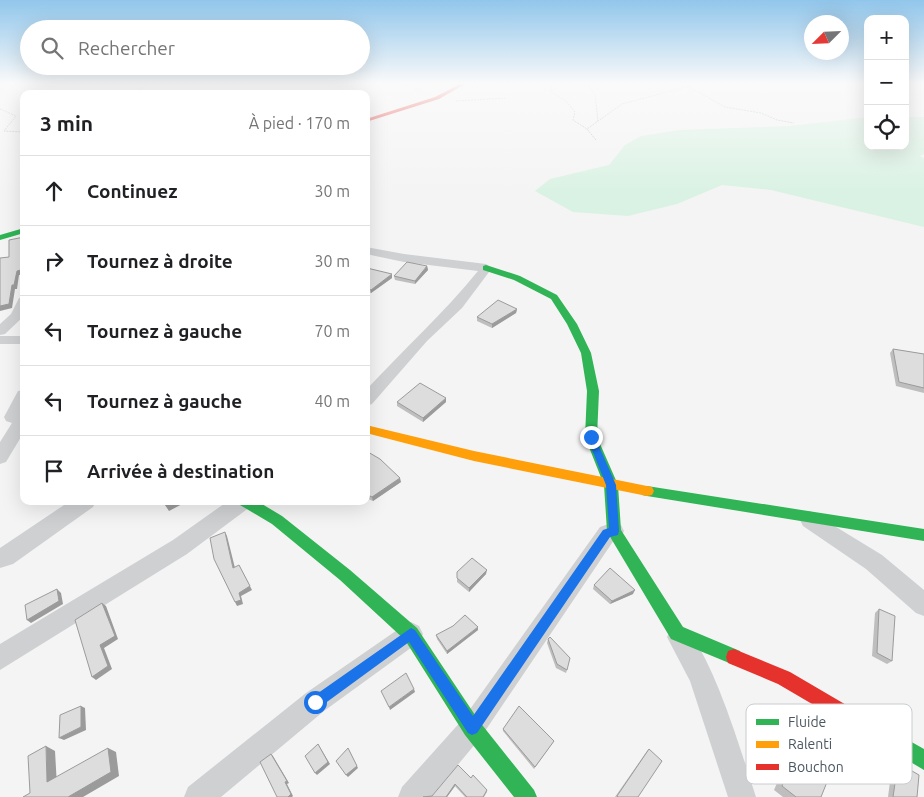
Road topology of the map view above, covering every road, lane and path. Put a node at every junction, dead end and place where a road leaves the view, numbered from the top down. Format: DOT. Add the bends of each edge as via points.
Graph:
graph roads {
  1 [pos="13,120"];
  2 [pos="573,120"];
  3 [pos="778,120"];
  4 [pos="598,121"];
  5 [pos="794,123"];
  6 [pos="587,129"];
  7 [pos="20,132"];
  8 [pos="596,140"];
  9 [pos="20,231"];
  10 [pos="0,238"];
  11 [pos="370,255"];
  12 [pos="486,268"];
  13 [pos="20,310"];
  14 [pos="0,331"];
  15 [pos="0,340"];
  16 [pos="20,340"];
  17 [pos="370,396"];
  18 [pos="20,404"];
  19 [pos="15,417"];
  20 [pos="370,430"];
  21 [pos="0,457"];
  22 [pos="611,485"];
  23 [pos="80,505"];
  24 [pos="238,505"];
  25 [pos="251,505"];
  26 [pos="801,515"];
  27 [pos="614,531"];
  28 [pos="924,535"];
  29 [pos="0,558"];
  30 [pos="924,605"];
  31 [pos="677,633"];
  32 [pos="411,634"];
  33 [pos="0,658"];
  34 [pos="828,704"];
  35 [pos="472,728"];
  36 [pos="912,753"];
  37 [pos="924,760"];
  38 [pos="198,797"];
  39 [pos="412,797"];
  40 [pos="527,797"];
  41 [pos="742,797"];
  1 -- 7 [label="path" via="4,131"];
  2 -- 6 [label="path"];
  3 -- 5 [label="path"];
  4 -- 6 [label="path"];
  6 -- 8 [label="path"];
  9 -- 10 [label="street"];
  11 -- 12 [label="street"];
  12 -- 17 [label="street" via="457,305"];
  12 -- 22 [label="street" via="516,278 554,297 572,324 586,353 593,391 591,437"];
  13 -- 14 [label="street"];
  15 -- 16 [label="street"];
  18 -- 19 [label="street"];
  19 -- 21 [label="street"];
  20 -- 22 [label="street"];
  22 -- 26 [label="street"];
  22 -- 27 [label="street"];
  23 -- 29 [label="street"];
  24 -- 33 [label="street" via="180,547"];
  25 -- 32 [label="street" via="277,520 346,575"];
  26 -- 28 [label="street"];
  26 -- 30 [label="street" via="874,562"];
  27 -- 31 [label="street"];
  27 -- 35 [label="street" via="607,533"];
  31 -- 34 [label="street" via="784,678"];
  31 -- 41 [label="street" via="701,676"];
  32 -- 35 [label="street"];
  32 -- 38 [label="street" via="315,702"];
  35 -- 39 [label="street"];
  35 -- 40 [label="street"];
  36 -- 37 [label="street"];
}
